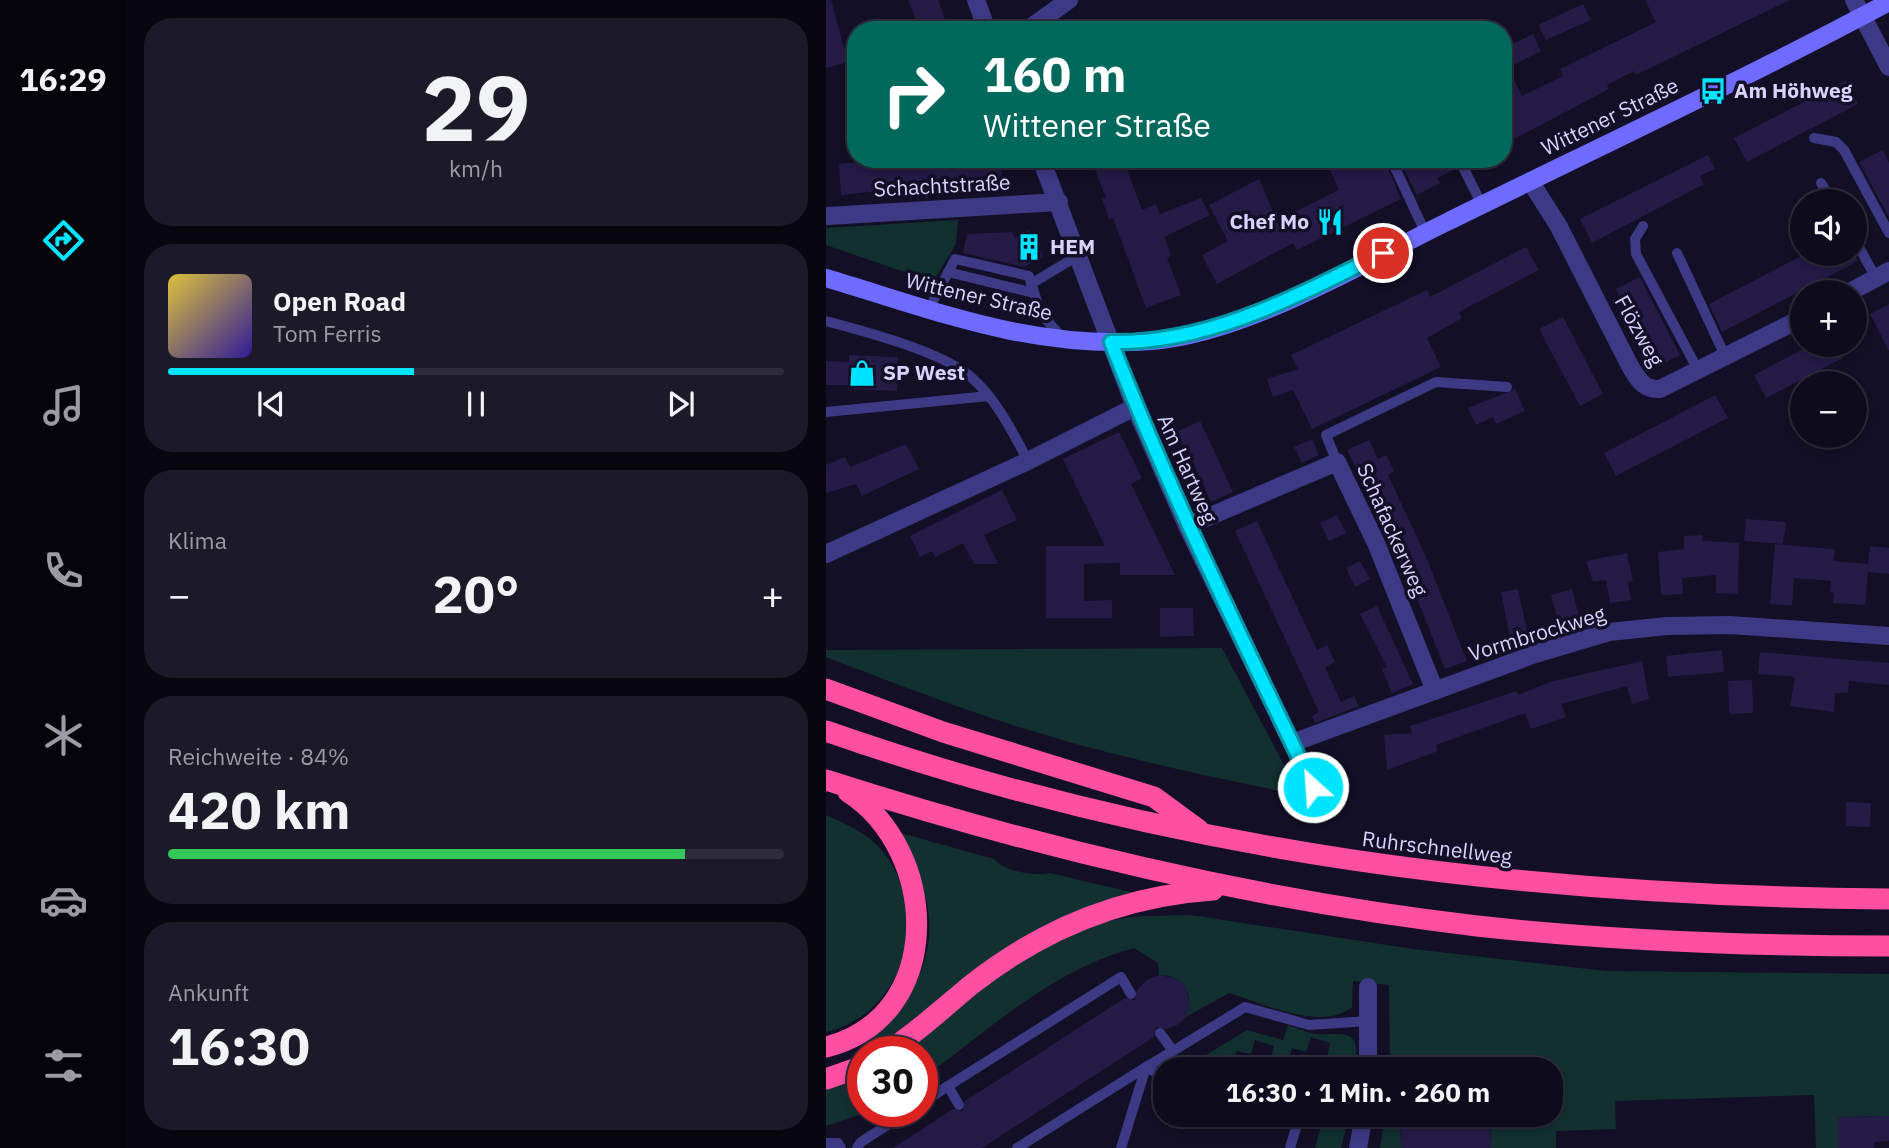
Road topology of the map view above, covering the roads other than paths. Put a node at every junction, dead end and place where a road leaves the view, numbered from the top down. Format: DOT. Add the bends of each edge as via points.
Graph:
graph roads {
  1 [pos="976,0"];
  2 [pos="1069,0"];
  3 [pos="1854,0"];
  4 [pos="1889,2"];
  5 [pos="1863,16"];
  6 [pos="984,21"];
  7 [pos="1040,21"];
  8 [pos="1889,68"];
  9 [pos="1814,138"];
  10 [pos="1045,168"];
  11 [pos="1395,168"];
  12 [pos="1464,168"];
  13 [pos="1530,181"];
  14 [pos="1821,183"];
  15 [pos="1825,189"];
  16 [pos="1059,202"];
  17 [pos="1482,205"];
  18 [pos="828,216"];
  19 [pos="1643,226"];
  20 [pos="1425,232"];
  21 [pos="1889,233"];
  22 [pos="1677,253"];
  23 [pos="1079,255"];
  24 [pos="1867,255"];
  25 [pos="948,272"];
  26 [pos="1883,275"];
  27 [pos="826,278"];
  28 [pos="1867,283"];
  29 [pos="1032,289"];
  30 [pos="927,312"];
  31 [pos="826,321"];
  32 [pos="1790,324"];
  33 [pos="1065,340"];
  34 [pos="1111,342"];
  35 [pos="1726,358"];
  36 [pos="1698,370"];
  37 [pos="1507,387"];
  38 [pos="989,396"];
  39 [pos="1135,407"];
  40 [pos="826,412"];
  41 [pos="1028,461"];
  42 [pos="1337,462"];
  43 [pos="1187,526"];
  44 [pos="826,554"];
  45 [pos="1889,636"];
  46 [pos="826,689"];
  47 [pos="1435,691"];
  48 [pos="826,732"];
  49 [pos="1292,743"];
  50 [pos="826,780"];
  51 [pos="1313,787"];
  52 [pos="1203,833"];
  53 [pos="1244,890"];
  54 [pos="1889,899"];
  55 [pos="1889,946"];
  56 [pos="1368,986"];
  57 [pos="1131,994"];
  58 [pos="1368,1021"];
  59 [pos="1160,1033"];
  60 [pos="907,1036"];
  61 [pos="826,1047"];
  62 [pos="1173,1051"];
  63 [pos="1368,1057"];
  64 [pos="1146,1067"];
  65 [pos="1153,1071"];
  66 [pos="847,1072"];
  67 [pos="826,1079"];
  68 [pos="948,1086"];
  69 [pos="938,1092"];
  70 [pos="959,1105"];
  71 [pos="884,1127"];
  72 [pos="1296,1127"];
  73 [pos="1362,1127"];
  74 [pos="826,1143"];
  75 [pos="841,1148"];
  76 [pos="857,1148"];
  77 [pos="1017,1148"];
  78 [pos="1121,1148"];
  79 [pos="1290,1148"];
  80 [pos="1358,1148"];
  1 -- 6 [label="street"];
  2 -- 7 [label="street"];
  3 -- 5 [label="street"];
  4 -- 5 [label="main road, Wittener Straße"];
  5 -- 8 [label="street"];
  5 -- 13 [label="main road, Wittener Straße"];
  9 -- 21 [label="lane" via="1836,142 1844,150"];
  10 -- 16 [label="street, Am Hartweg"];
  11 -- 20 [label="lane"];
  12 -- 17 [label="lane"];
  13 -- 17 [label="main road, Wittener Straße"];
  13 -- 36 [label="street, Flözweg" via="1643,385 1651,390 1660,388"];
  14 -- 15 [label="lane"];
  16 -- 18 [label="street, Schachtstraße"];
  16 -- 23 [label="street, Am Hartweg"];
  17 -- 20 [label="main road, Wittener Straße"];
  19 -- 36 [label="lane" via="1635,239 1636,254"];
  20 -- 34 [label="main road, Wittener Straße" via="1243,318 1155,341"];
  22 -- 35 [label="lane"];
  23 -- 29 [label="lane"];
  23 -- 34 [label="street, Am Hartweg"];
  24 -- 26 [label="lane"];
  25 -- 29 [label="lane"];
  25 -- 29 [label="lane" via="956,259 1029,276"];
  25 -- 30 [label="lane"];
  26 -- 28 [label="street"];
  27 -- 30 [label="main road, Wittener Straße"];
  29 -- 33 [label="lane" via="1041,314"];
  30 -- 33 [label="main road, Wittener Straße"];
  31 -- 38 [label="lane" via="943,360 970,375"];
  32 -- 35 [label="street, Flözweg"];
  33 -- 34 [label="main road, Wittener Straße"];
  34 -- 39 [label="street, Am Hartweg"];
  35 -- 36 [label="street, Flözweg"];
  37 -- 42 [label="lane" via="1436,382 1325,435"];
  38 -- 40 [label="lane"];
  38 -- 41 [label="lane"];
  39 -- 41 [label="street"];
  39 -- 43 [label="street, Am Hartweg"];
  41 -- 44 [label="street"];
  42 -- 43 [label="street, Schafackerweg"];
  42 -- 47 [label="street, Schafackerweg" via="1376,543"];
  43 -- 49 [label="street, Am Hartweg"];
  45 -- 47 [label="street, Vormbrockweg" via="1730,625 1609,632"];
  46 -- 52 [label="highway" via="976,743 1154,797"];
  47 -- 49 [label="street, Vormbrockweg"];
  48 -- 52 [label="highway, Ruhrschnellweg" via="976,779"];
  49 -- 51 [label="street, Am Hartweg"];
  50 -- 53 [label="highway" via="1037,842"];
  50 -- 61 [label="highway" via="864,804 888,835 910,878 918,918 909,973 888,1009 868,1027"];
  52 -- 54 [label="highway, Ruhrschnellweg" via="1310,855 1483,879 1685,895"];
  53 -- 55 [label="highway" via="1530,931 1728,944"];
  53 -- 60 [label="highway" via="1144,900 1065,925 1005,960"];
  56 -- 58 [label="street"];
  57 -- 68 [label="lane" via="1121,977"];
  58 -- 62 [label="lane" via="1309,1025 1245,1007"];
  58 -- 63 [label="street"];
  59 -- 62 [label="lane"];
  62 -- 64 [label="lane"];
  64 -- 65 [label="lane"];
  64 -- 77 [label="lane"];
  64 -- 78 [label="lane"];
  66 -- 67 [label="highway"];
  68 -- 69 [label="lane"];
  68 -- 70 [label="lane"];
  71 -- 76 [label="lane"];
  72 -- 79 [label="lane"];
  73 -- 80 [label="street"];
  74 -- 75 [label="lane" via="838,1143"];
}
